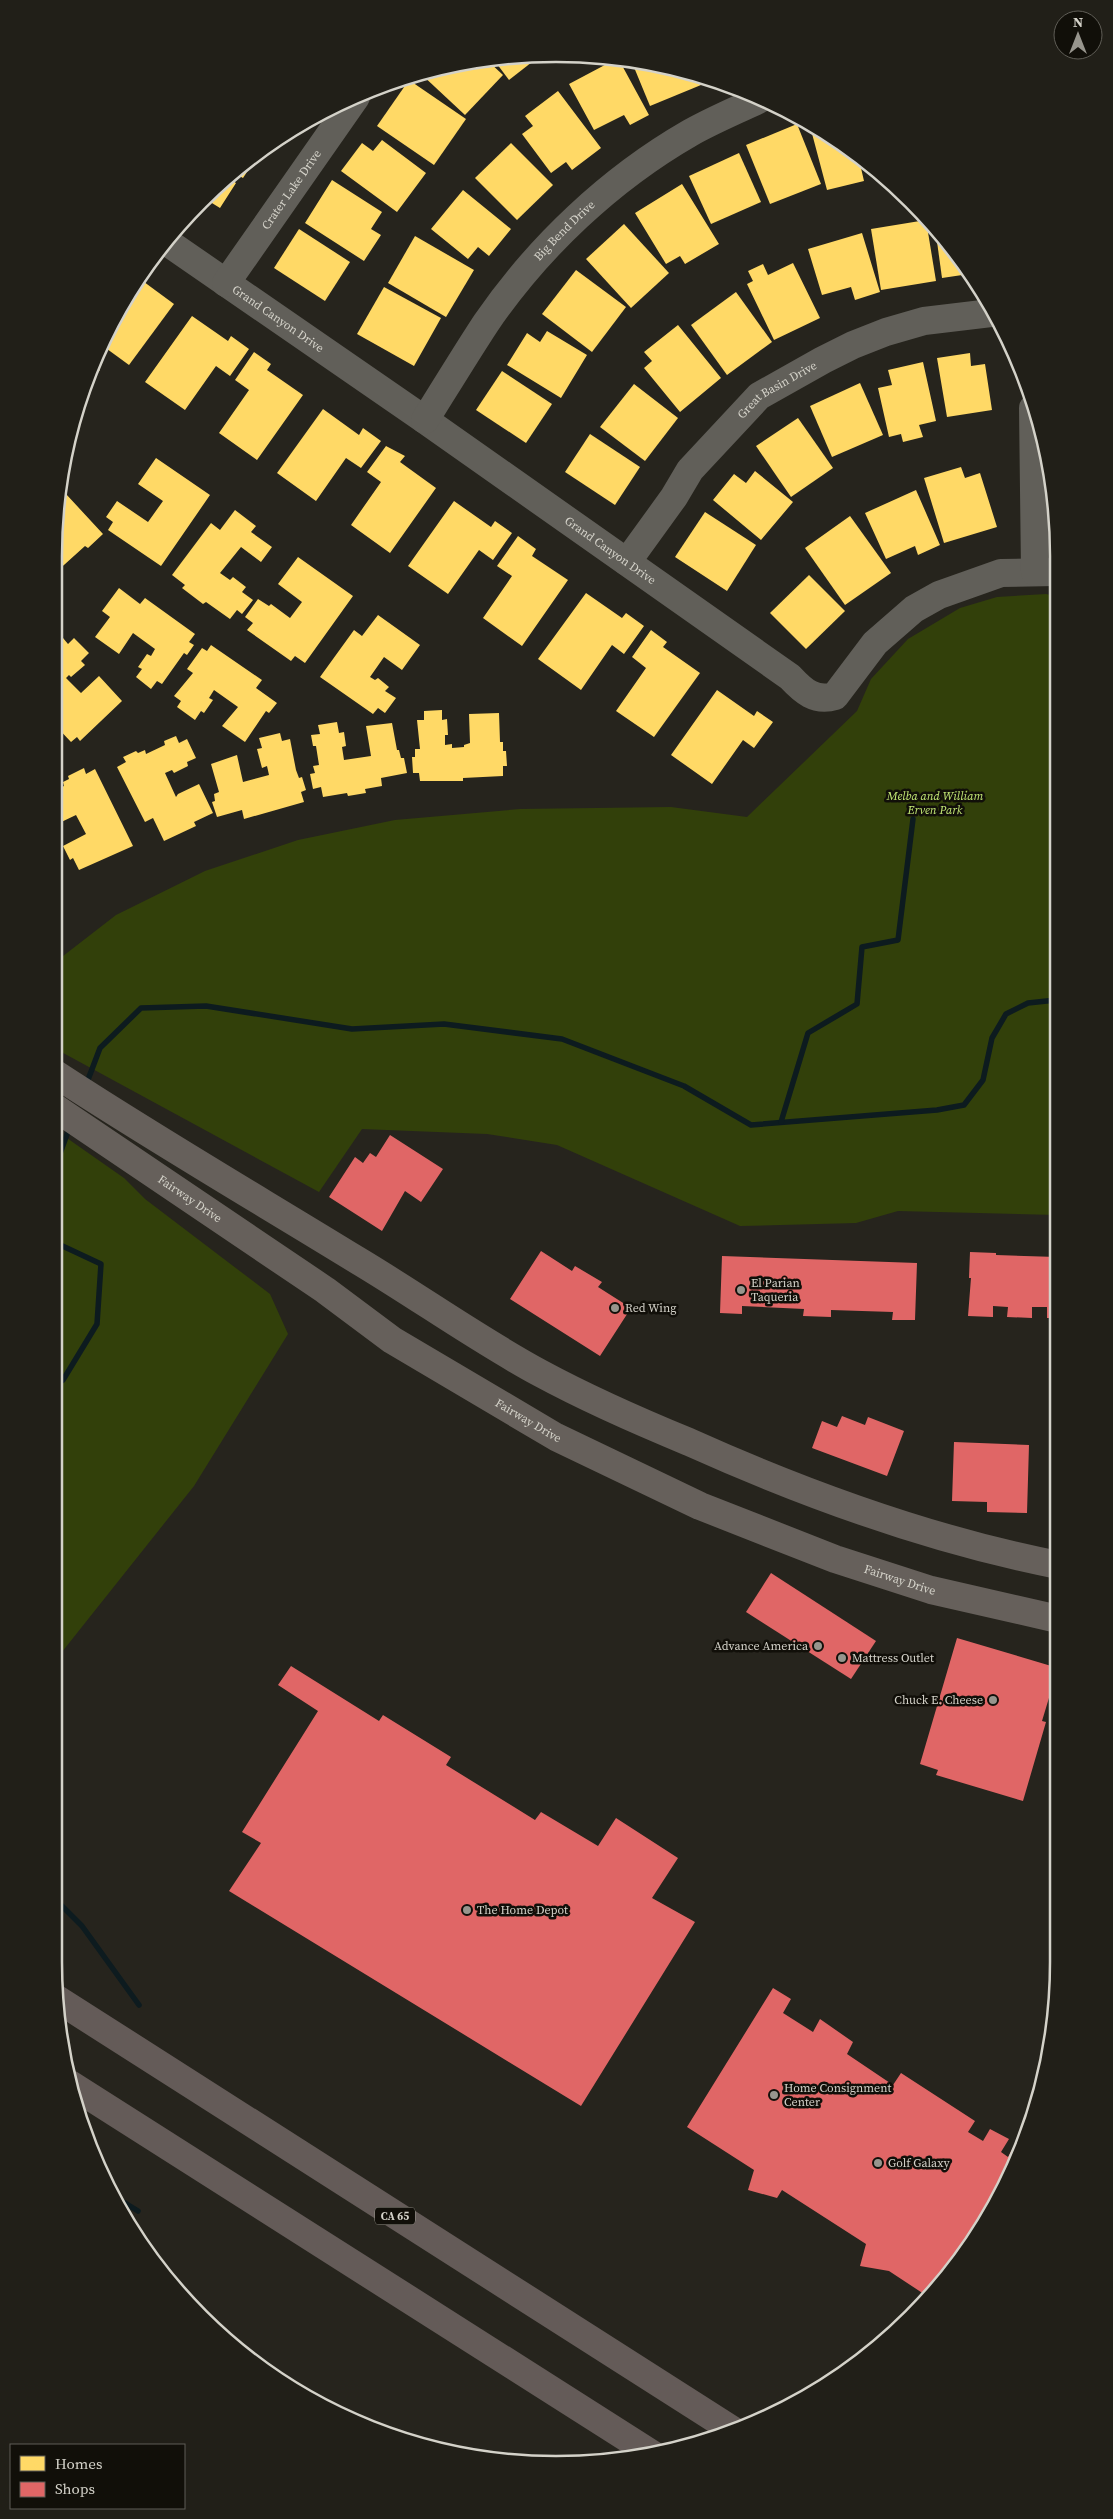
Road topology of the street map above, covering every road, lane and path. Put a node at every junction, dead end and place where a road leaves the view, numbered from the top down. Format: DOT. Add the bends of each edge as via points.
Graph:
graph roads {
  1 [pos="752,103"];
  2 [pos="348,109"];
  3 [pos="173,246"];
  4 [pos="226,283"];
  5 [pos="986,314"];
  6 [pos="425,420"];
  7 [pos="1035,433"];
  8 [pos="627,562"];
  9 [pos="1045,572"];
  10 [pos="62,1078"];
  11 [pos="62,1112"];
  12 [pos="1050,1563"];
  13 [pos="1050,1618"];
  14 [pos="65,2004"];
  15 [pos="79,2090"];
  16 [pos="725,2426"];
  17 [pos="643,2449"];
  1 -- 6 [label="street, Big Bend Drive" via="655,155 557,236 486,323"];
  2 -- 4 [label="street, Crater Lake Drive"];
  3 -- 4 [label="street, Grand Canyon Drive"];
  4 -- 6 [label="street, Grand Canyon Drive"];
  5 -- 8 [label="street, Great Basin Drive" via="924,321 886,332 846,348 759,396 690,470"];
  6 -- 8 [label="street, Grand Canyon Drive"];
  7 -- 9 [label="street"];
  8 -- 9 [label="street, Grand Canyon Drive" via="818,698 835,696 875,643 914,609 939,595 1002,573"];
  10 -- 12 [label="main road" via="513,1358 575,1391 714,1454 854,1508 962,1542"];
  11 -- 13 [label="main road, Fairway Drive" via="325,1290 392,1340 556,1437 700,1506 835,1559 930,1590"];
  14 -- 16 [label="highway, CA 65"];
  15 -- 17 [label="highway"];
}
